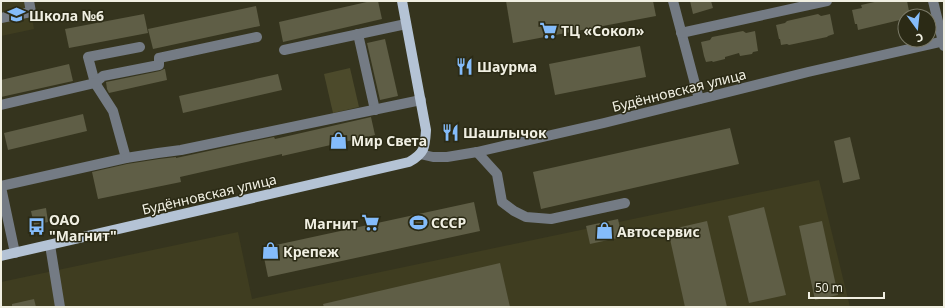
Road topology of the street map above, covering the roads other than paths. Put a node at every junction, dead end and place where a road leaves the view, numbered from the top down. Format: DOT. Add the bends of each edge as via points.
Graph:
graph roads {
  1 [pos="29,1"];
  2 [pos="402,1"];
  3 [pos="673,1"];
  4 [pos="827,1"];
  5 [pos="933,1"];
  6 [pos="1,18"];
  7 [pos="406,24"];
  8 [pos="681,33"];
  9 [pos="358,34"];
  10 [pos="257,37"];
  11 [pos="944,43"];
  12 [pos="140,47"];
  13 [pos="284,50"];
  14 [pos="95,83"];
  15 [pos="699,99"];
  16 [pos="421,100"];
  17 [pos="1,104"];
  18 [pos="375,110"];
  19 [pos="477,152"];
  20 [pos="420,154"];
  21 [pos="126,158"];
  22 [pos="1,187"];
  23 [pos="625,203"];
  24 [pos="50,245"];
  25 [pos="15,253"];
  26 [pos="1,256"];
  27 [pos="60,307"];
  1 -- 6 [label="street" via="31,12"];
  2 -- 7 [label="main road"];
  3 -- 8 [label="street"];
  4 -- 8 [label="street"];
  5 -- 11 [label="street"];
  7 -- 9 [label="street"];
  7 -- 16 [label="main road"];
  8 -- 15 [label="street"];
  9 -- 13 [label="street"];
  9 -- 18 [label="street"];
  10 -- 14 [label="street" via="159,58 159,65 104,76"];
  11 -- 15 [label="street, Будённовская улица" via="808,72"];
  12 -- 14 [label="street" via="88,57"];
  14 -- 17 [label="street"];
  14 -- 21 [label="street" via="113,111"];
  15 -- 19 [label="street, Будённовская улица"];
  16 -- 18 [label="street"];
  16 -- 20 [label="main road" via="426,130 425,145"];
  18 -- 21 [label="street" via="181,150"];
  19 -- 20 [label="street, Будённовская улица" via="447,157"];
  19 -- 23 [label="street" via="497,174 502,202 526,217 551,219"];
  20 -- 24 [label="main road, Будённовская улица" via="409,162"];
  21 -- 22 [label="street"];
  22 -- 25 [label="street"];
  24 -- 25 [label="main road, Будённовская улица"];
  24 -- 27 [label="street"];
  25 -- 26 [label="main road, Будённовская улица"];
}
